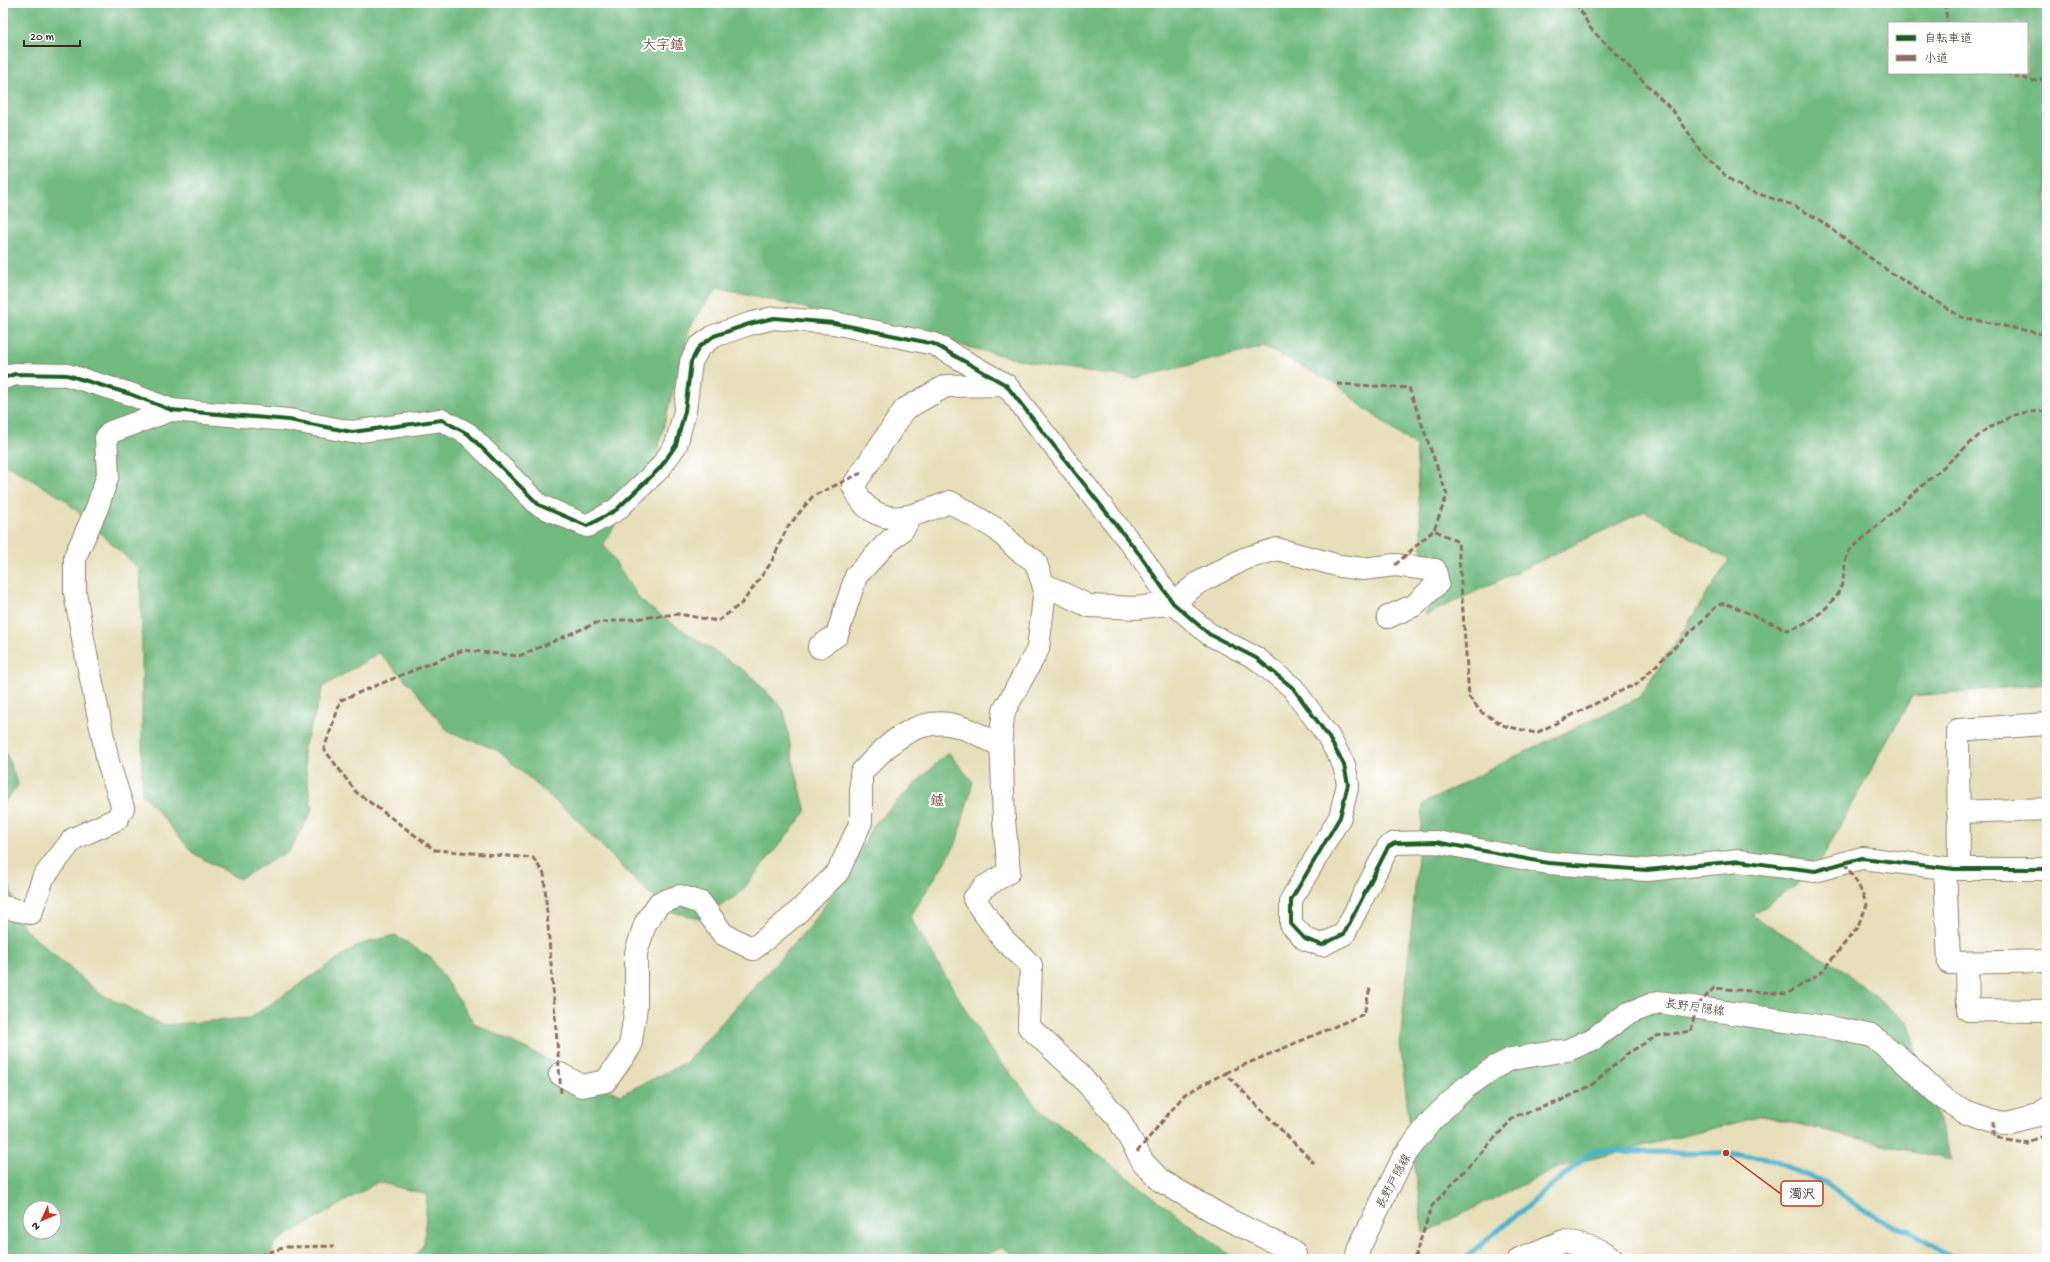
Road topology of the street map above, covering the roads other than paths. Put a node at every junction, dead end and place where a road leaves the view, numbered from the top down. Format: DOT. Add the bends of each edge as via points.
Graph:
graph roads {
  1 [pos="3,378"];
  2 [pos="1006,385"];
  3 [pos="171,410"];
  4 [pos="911,516"];
  5 [pos="1043,584"];
  6 [pos="1173,603"];
  7 [pos="1388,618"];
  8 [pos="819,647"];
  9 [pos="2047,724"];
  10 [pos="1001,746"];
  11 [pos="2047,808"];
  12 [pos="1958,812"];
  13 [pos="1952,868"];
  14 [pos="2047,869"];
  15 [pos="3,907"];
  16 [pos="2047,961"];
  17 [pos="1967,963"];
  18 [pos="2047,1011"];
  19 [pos="560,1074"];
  20 [pos="2047,1107"];
  21 [pos="1296,1259"];
  22 [pos="1356,1259"];
  23 [pos="1519,1259"];
  24 [pos="1613,1259"];
  1 -- 3 [label="street" via="15,374 67,375 130,394"];
  2 -- 3 [label="street" via="934,344 834,323 774,318 749,324 714,336 699,347 691,362 685,411 676,444 660,468 616,510 587,526 539,504 468,434 442,420 352,432 289,420"];
  2 -- 4 [label="street" via="946,386 905,409 853,486 864,504 883,518"];
  2 -- 6 [label="street" via="1140,555"];
  3 -- 15 [label="street" via="111,432 106,438 108,475 97,508 75,557 75,592 83,639 108,762 123,808 117,819 73,838 43,878 31,913"];
  4 -- 5 [label="street" via="950,502 998,530 1018,550 1035,561"];
  4 -- 8 [label="street" via="903,529 856,576 837,635"];
  5 -- 6 [label="street" via="1089,606 1136,608"];
  5 -- 10 [label="street" via="1038,649 1004,711"];
  6 -- 7 [label="street" via="1198,583 1244,559 1277,549 1340,566 1364,569 1395,565 1435,570 1438,583 1415,605"];
  6 -- 13 [label="street" via="1209,634 1256,658 1293,688 1328,736 1344,765 1348,784 1340,817 1291,900 1291,924 1305,939 1322,945 1344,934 1388,847 1395,843 1436,842 1548,863 1647,870 1739,861 1815,871 1862,858"];
  9 -- 12 [label="street" via="1958,730"];
  10 -- 19 [label="street" via="973,732 937,722 922,724 876,756 862,773 861,822 838,872 796,914 753,948 723,934 701,903 680,896 659,902 645,924 636,953 636,1007 630,1047 606,1080 582,1086"];
  10 -- 21 [label="street" via="1009,872 984,887 974,900 1003,939 1031,965 1029,1027 1076,1071 1118,1118 1143,1162 1161,1181 1225,1218 1294,1252"];
  11 -- 12 [label="street"];
  12 -- 13 [label="street"];
  13 -- 14 [label="street"];
  13 -- 17 [label="street" via="1949,963"];
  16 -- 17 [label="street"];
  17 -- 18 [label="street" via="1968,1010"];
  20 -- 22 [label="street, 長野戸隠線" via="2038,1115 2006,1123 1994,1122 1964,1112 1940,1096 1899,1057 1872,1036 1658,1002 1627,1014 1593,1039 1568,1050 1510,1059 1465,1088 1432,1120 1404,1156"];
  23 -- 24 [label="street" via="1564,1241 1602,1251"];
}
